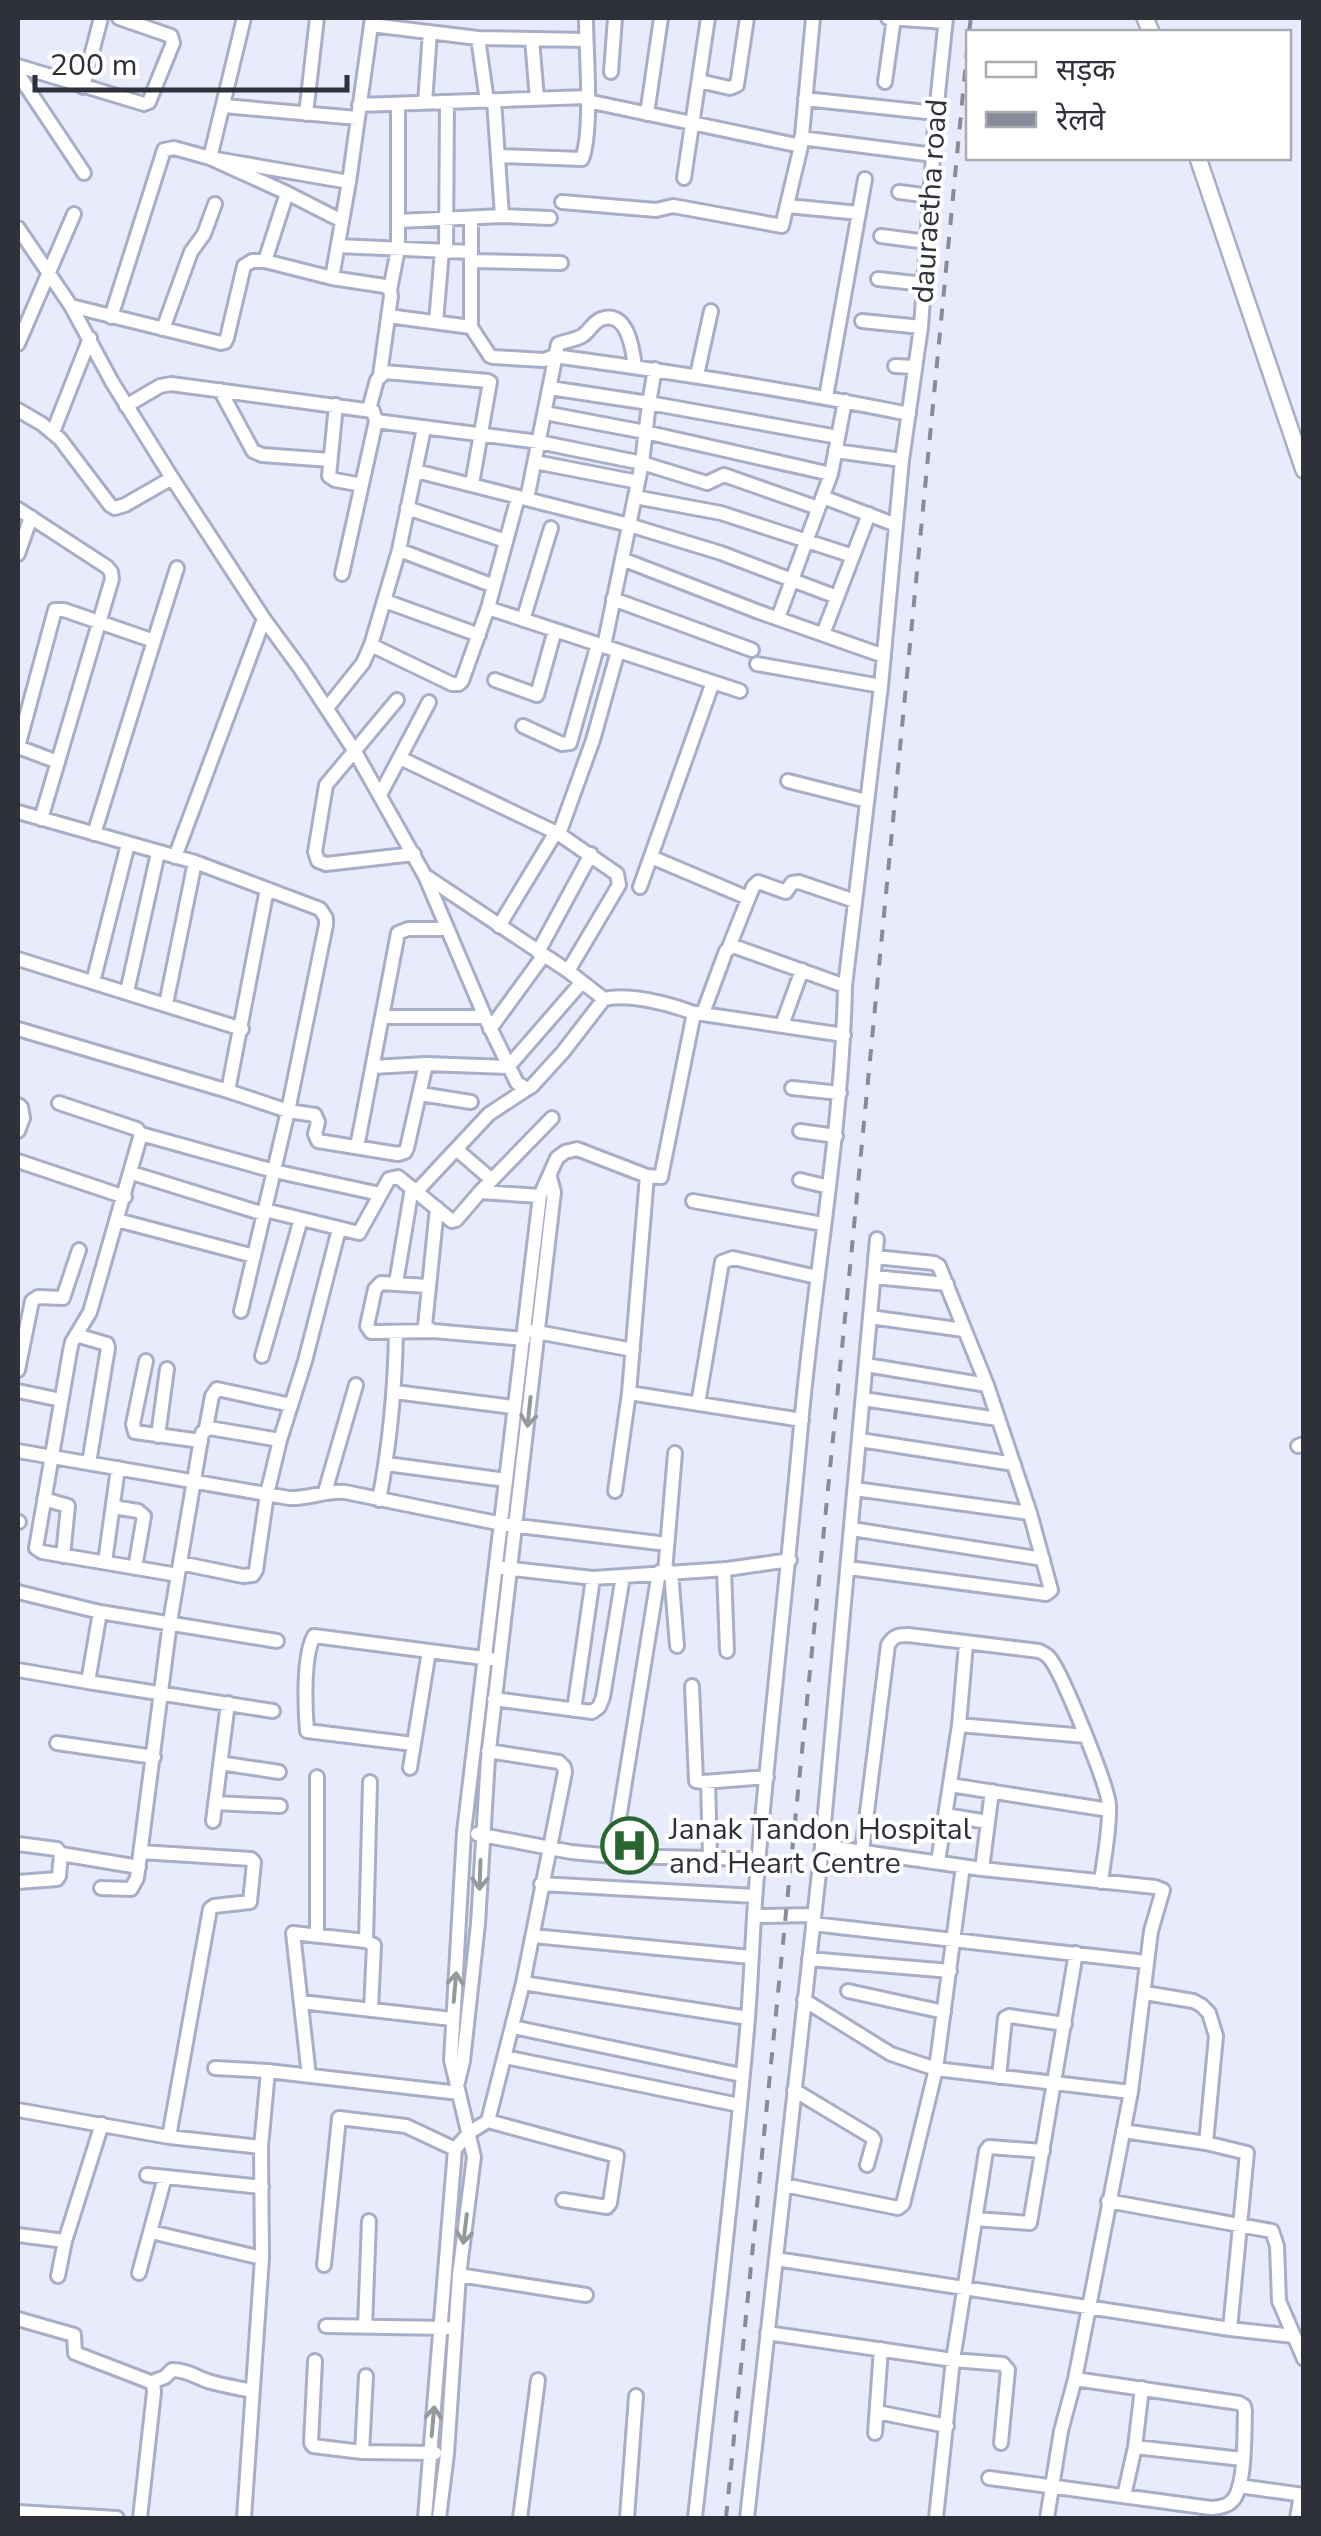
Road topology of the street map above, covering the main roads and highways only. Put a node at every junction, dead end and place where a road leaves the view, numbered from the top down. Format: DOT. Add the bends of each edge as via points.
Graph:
graph roads {
  1 [pos="1199,160"];
  2 [pos="1304,470"];
  1 -- 2 [label="main road"];
}
